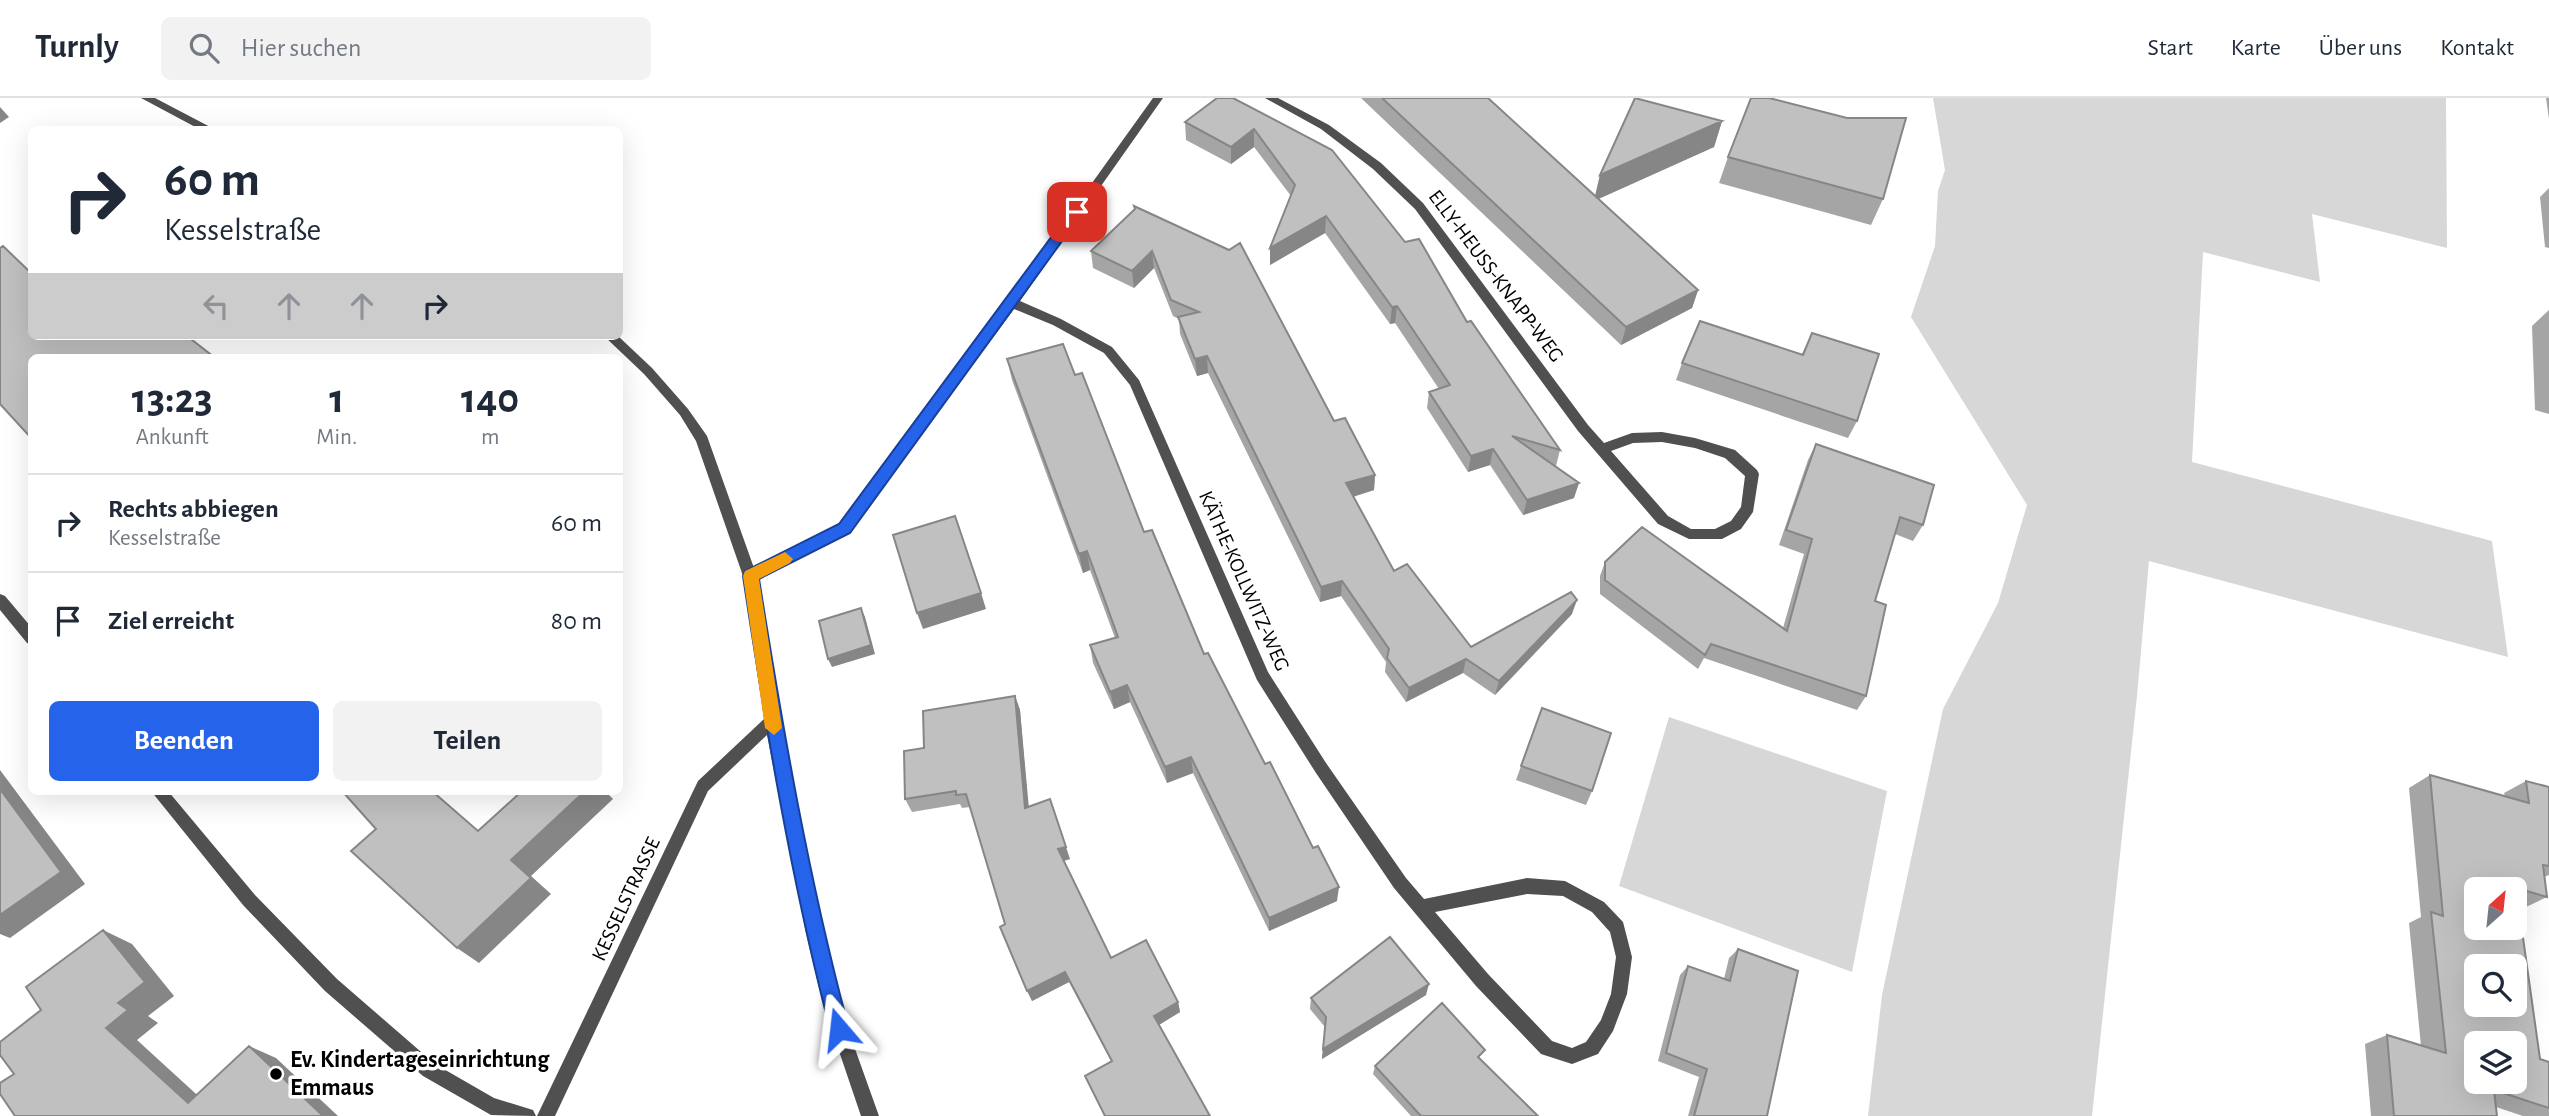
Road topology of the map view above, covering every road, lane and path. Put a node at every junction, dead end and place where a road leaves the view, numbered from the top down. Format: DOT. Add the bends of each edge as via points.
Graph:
graph roads {
  1 [pos="146,98"];
  2 [pos="1158,98"];
  3 [pos="1270,98"];
  4 [pos="203,126"];
  5 [pos="1012,303"];
  6 [pos="614,340"];
  7 [pos="1602,449"];
  8 [pos="751,576"];
  9 [pos="0,600"];
  10 [pos="28,634"];
  11 [pos="772,721"];
  12 [pos="162,795"];
  13 [pos="1421,907"];
  14 [pos="527,1116"];
  15 [pos="547,1116"];
  16 [pos="870,1116"];
  1 -- 4 [label="street"];
  2 -- 5 [label="street"];
  3 -- 7 [label="street, ELLY-HEUSS-KNAPP-WEG" via="1325,127 1377,166 1419,206"];
  5 -- 8 [label="street" via="845,528"];
  5 -- 13 [label="street, KÄTHE-KOLLWITZ-WEG" via="1108,350 1135,383 1262,676 1321,768"];
  6 -- 8 [label="street" via="684,412 702,440"];
  7 -- 7 [label="street, ELLY-HEUSS-KNAPP-WEG" via="1663,520 1689,534 1717,535 1736,525 1748,508 1752,474 1730,454 1661,438 1632,438"];
  8 -- 11 [label="street"];
  9 -- 10 [label="street"];
  11 -- 15 [label="street, KESSELSTRASSE" via="703,786"];
  11 -- 16 [label="street" via="828,992"];
  12 -- 14 [label="street" via="249,900 331,985 429,1070 491,1106"];
  13 -- 13 [label="street, KÄTHE-KOLLWITZ-WEG" via="1547,1048 1572,1056 1592,1048 1619,994 1625,957 1617,928 1598,907 1565,890 1527,886"];
}
